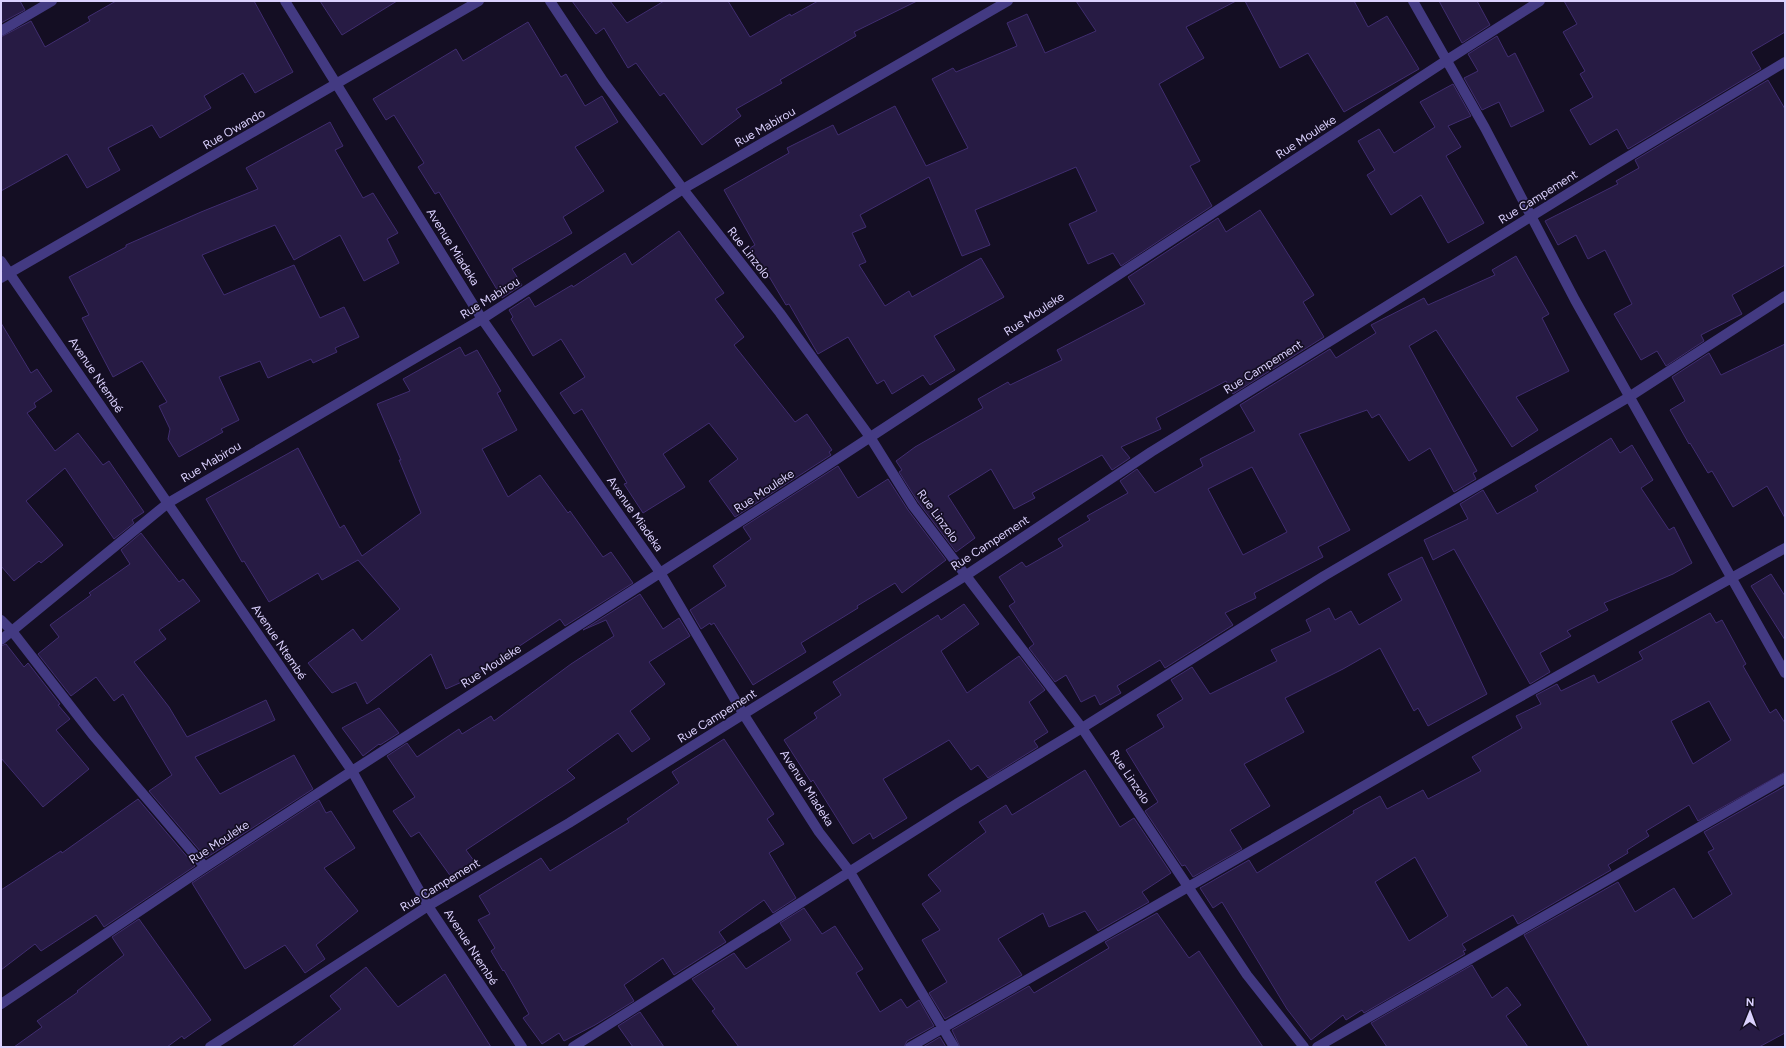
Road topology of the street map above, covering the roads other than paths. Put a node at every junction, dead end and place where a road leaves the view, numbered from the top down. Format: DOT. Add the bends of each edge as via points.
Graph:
graph roads {
  1 [pos="52,1"];
  2 [pos="285,1"];
  3 [pos="479,1"];
  4 [pos="550,1"];
  5 [pos="1008,1"];
  6 [pos="1413,1"];
  7 [pos="1540,1"];
  8 [pos="1,31"];
  9 [pos="1447,60"];
  10 [pos="1785,62"];
  11 [pos="337,84"];
  12 [pos="683,189"];
  13 [pos="1530,217"];
  14 [pos="1,261"];
  15 [pos="5,275"];
  16 [pos="1785,296"];
  17 [pos="482,319"];
  18 [pos="1629,396"];
  19 [pos="870,437"];
  20 [pos="168,503"];
  21 [pos="1785,548"];
  22 [pos="661,574"];
  23 [pos="965,576"];
  24 [pos="1731,580"];
  25 [pos="1,620"];
  26 [pos="12,631"];
  27 [pos="1,640"];
  28 [pos="1785,673"];
  29 [pos="744,715"];
  30 [pos="1082,728"];
  31 [pos="352,771"];
  32 [pos="1785,778"];
  33 [pos="205,867"];
  34 [pos="850,872"];
  35 [pos="1188,888"];
  36 [pos="428,906"];
  37 [pos="1,1004"];
  38 [pos="942,1029"];
  39 [pos="210,1047"];
  40 [pos="522,1047"];
  41 [pos="573,1047"];
  42 [pos="910,1047"];
  43 [pos="954,1047"];
  44 [pos="1304,1047"];
  45 [pos="1316,1047"];
  1 -- 8 [label="street"];
  2 -- 11 [label="street, Avenue Miadeka"];
  3 -- 11 [label="street, Rue Owando"];
  4 -- 12 [label="street, Rue Linzolo" via="603,81"];
  5 -- 12 [label="street, Rue Mabirou"];
  6 -- 9 [label="street"];
  7 -- 9 [label="street, Rue Mouleke"];
  9 -- 13 [label="street"];
  9 -- 19 [label="street, Rue Mouleke"];
  10 -- 13 [label="street, Rue Campement"];
  11 -- 15 [label="street, Rue Owando"];
  11 -- 17 [label="street, Avenue Miadeka"];
  12 -- 17 [label="street, Rue Mabirou"];
  12 -- 19 [label="street, Rue Linzolo" via="780,313"];
  13 -- 18 [label="street"];
  13 -- 23 [label="street, Rue Campement" via="1151,452"];
  14 -- 15 [label="street, Avenue Ntembé"];
  15 -- 20 [label="street, Avenue Ntembé"];
  16 -- 18 [label="street"];
  17 -- 20 [label="street, Rue Mabirou"];
  17 -- 22 [label="street, Avenue Miadeka"];
  18 -- 24 [label="street"];
  18 -- 30 [label="street" via="1324,576"];
  19 -- 22 [label="street, Rue Mouleke"];
  19 -- 23 [label="street, Rue Linzolo" via="913,506"];
  20 -- 26 [label="street, Rue Mabirou"];
  20 -- 31 [label="street, Avenue Ntembé"];
  21 -- 24 [label="street"];
  22 -- 29 [label="street, Avenue Miadeka"];
  22 -- 31 [label="street, Rue Mouleke"];
  23 -- 29 [label="street, Rue Campement"];
  23 -- 30 [label="street, Rue Linzolo"];
  24 -- 28 [label="street"];
  24 -- 35 [label="street" via="1461,730"];
  25 -- 26 [label="street"];
  26 -- 27 [label="street, Rue Mabirou"];
  26 -- 33 [label="street" via="92,734"];
  29 -- 34 [label="street, Avenue Miadeka" via="819,832"];
  29 -- 36 [label="street, Rue Campement"];
  30 -- 34 [label="street"];
  30 -- 35 [label="street, Rue Linzolo"];
  31 -- 33 [label="street, Rue Mouleke"];
  31 -- 36 [label="street, Avenue Ntembé"];
  32 -- 45 [label="street"];
  33 -- 37 [label="street, Rue Mouleke"];
  34 -- 38 [label="street, Avenue Miadeka"];
  34 -- 41 [label="street"];
  35 -- 38 [label="street"];
  35 -- 44 [label="street, Rue Linzolo" via="1247,975"];
  36 -- 39 [label="street, Rue Campement"];
  36 -- 40 [label="street, Avenue Ntembé"];
  38 -- 42 [label="street"];
  38 -- 43 [label="street, Avenue Miadeka"];
}
